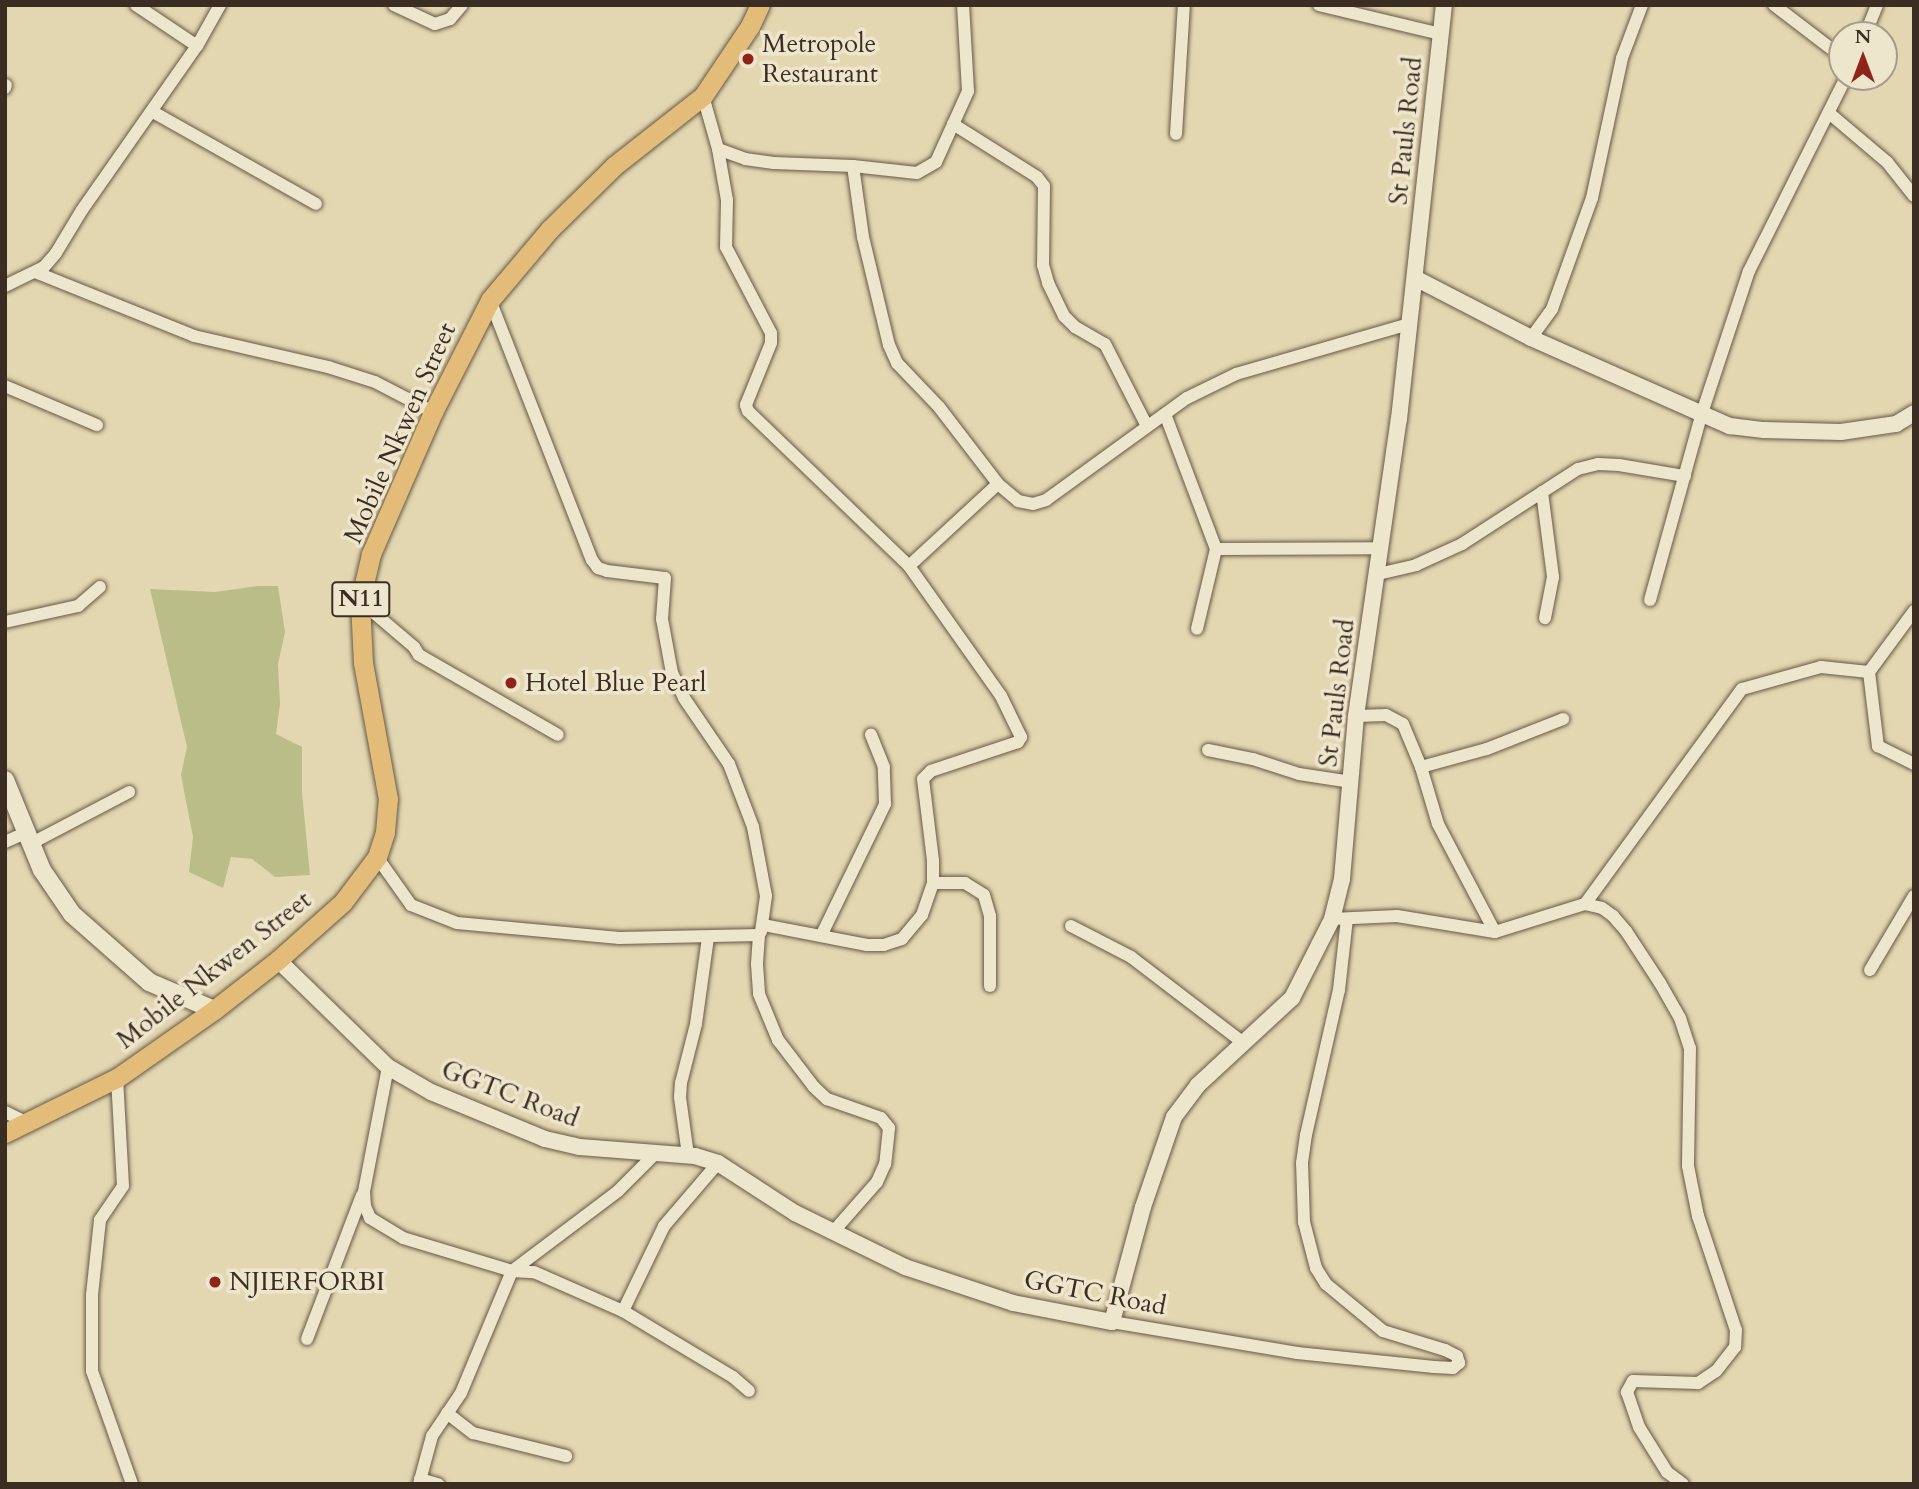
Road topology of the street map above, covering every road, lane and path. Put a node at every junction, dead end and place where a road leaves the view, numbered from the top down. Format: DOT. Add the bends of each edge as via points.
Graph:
graph roads {
  1 [pos="136,5"];
  2 [pos="220,5"];
  3 [pos="394,5"];
  4 [pos="462,5"];
  5 [pos="760,5"];
  6 [pos="963,5"];
  7 [pos="1184,5"];
  8 [pos="1320,5"];
  9 [pos="1444,5"];
  10 [pos="1642,5"];
  11 [pos="1773,5"];
  12 [pos="1441,34"];
  13 [pos="197,46"];
  14 [pos="1828,46"];
  15 [pos="1839,91"];
  16 [pos="703,96"];
  17 [pos="153,111"];
  18 [pos="1829,113"];
  19 [pos="953,124"];
  20 [pos="1175,134"];
  21 [pos="718,149"];
  22 [pos="853,166"];
  23 [pos="1914,196"];
  24 [pos="316,204"];
  25 [pos="35,272"];
  26 [pos="1415,278"];
  27 [pos="5,286"];
  28 [pos="490,300"];
  29 [pos="1409,324"];
  30 [pos="1531,338"];
  31 [pos="5,386"];
  32 [pos="433,412"];
  33 [pos="1914,412"];
  34 [pos="1165,414"];
  35 [pos="1701,416"];
  36 [pos="97,425"];
  37 [pos="1147,426"];
  38 [pos="1685,476"];
  39 [pos="998,484"];
  40 [pos="1542,492"];
  41 [pos="1382,548"];
  42 [pos="1216,549"];
  43 [pos="909,566"];
  44 [pos="1378,574"];
  45 [pos="100,587"];
  46 [pos="1650,600"];
  47 [pos="360,601"];
  48 [pos="1914,611"];
  49 [pos="1545,618"];
  50 [pos="5,622"];
  51 [pos="1197,629"];
  52 [pos="1869,672"];
  53 [pos="1356,716"];
  54 [pos="1563,719"];
  55 [pos="871,734"];
  56 [pos="558,735"];
  57 [pos="1208,750"];
  58 [pos="1914,764"];
  59 [pos="1421,767"];
  60 [pos="5,780"];
  61 [pos="1351,782"];
  62 [pos="129,792"];
  63 [pos="28,838"];
  64 [pos="5,842"];
  65 [pos="377,857"];
  66 [pos="933,883"];
  67 [pos="1914,896"];
  68 [pos="1585,904"];
  69 [pos="1339,919"];
  70 [pos="1071,926"];
  71 [pos="761,930"];
  72 [pos="1495,932"];
  73 [pos="821,936"];
  74 [pos="708,938"];
  75 [pos="278,960"];
  76 [pos="1870,970"];
  77 [pos="990,986"];
  78 [pos="214,1010"];
  79 [pos="1241,1042"];
  80 [pos="388,1067"];
  81 [pos="117,1078"];
  82 [pos="5,1112"];
  83 [pos="28,1123"];
  84 [pos="5,1133"];
  85 [pos="657,1153"];
  86 [pos="688,1155"];
  87 [pos="718,1163"];
  88 [pos="364,1192"];
  89 [pos="833,1232"];
  90 [pos="512,1271"];
  91 [pos="623,1311"];
  92 [pos="1112,1322"];
  93 [pos="307,1339"];
  94 [pos="749,1391"];
  95 [pos="447,1413"];
  96 [pos="566,1455"];
  97 [pos="420,1481"];
  98 [pos="132,1484"];
  99 [pos="438,1484"];
  100 [pos="1683,1484"];
  1 -- 13 [label="street"];
  2 -- 13 [label="street"];
  3 -- 4 [label="street" via="435,24 450,19"];
  5 -- 16 [label="highway, Mobile Nkwen Street / N11"];
  6 -- 19 [label="street" via="968,91"];
  7 -- 20 [label="street"];
  8 -- 12 [label="street"];
  9 -- 12 [label="street, St Pauls Road"];
  10 -- 30 [label="street" via="1622,58 1592,198 1552,309"];
  11 -- 14 [label="street"];
  12 -- 26 [label="street, St Pauls Road"];
  13 -- 17 [label="street"];
  15 -- 18 [label="street"];
  16 -- 21 [label="street"];
  16 -- 28 [label="highway, Mobile Nkwen Street / N11" via="614,166 550,229"];
  17 -- 24 [label="street"];
  17 -- 25 [label="street" via="56,253"];
  18 -- 23 [label="street" via="1887,162"];
  18 -- 35 [label="street" via="1749,271"];
  19 -- 22 [label="street" via="936,162 928,169 917,173"];
  19 -- 37 [label="street" via="1044,186 1043,265 1048,284 1075,327 1105,344"];
  21 -- 22 [label="street" via="774,163"];
  21 -- 43 [label="street" via="727,200 726,247 771,333 746,405 748,411"];
  22 -- 39 [label="street" via="863,237 897,363 939,407"];
  25 -- 27 [label="street"];
  25 -- 32 [label="street" via="194,336 375,382"];
  26 -- 29 [label="street, St Pauls Road"];
  26 -- 30 [label="street"];
  28 -- 32 [label="highway, Mobile Nkwen Street / N11"];
  28 -- 71 [label="street" via="592,559 607,571 665,578 662,619 672,673 729,764 742,794 765,879"];
  29 -- 34 [label="street" via="1236,374"];
  29 -- 41 [label="street, St Pauls Road"];
  30 -- 35 [label="street" via="1668,396"];
  31 -- 36 [label="street"];
  32 -- 47 [label="highway, Mobile Nkwen Street / N11" via="371,554"];
  33 -- 35 [label="street" via="1896,424 1841,432 1764,430"];
  34 -- 37 [label="street"];
  34 -- 42 [label="street"];
  35 -- 38 [label="street"];
  37 -- 39 [label="street" via="1045,500 1033,504 1018,501"];
  38 -- 40 [label="street" via="1598,464 1578,469"];
  38 -- 46 [label="street"];
  39 -- 43 [label="street"];
  40 -- 44 [label="street" via="1462,544 1416,565"];
  40 -- 49 [label="street" via="1553,577"];
  41 -- 42 [label="street"];
  41 -- 44 [label="street, St Pauls Road"];
  42 -- 51 [label="street"];
  43 -- 66 [label="street" via="1002,696 1021,737 1018,742 931,771 923,779"];
  44 -- 53 [label="street, St Pauls Road"];
  45 -- 50 [label="street" via="78,606"];
  47 -- 56 [label="street" via="419,655"];
  47 -- 65 [label="highway, Mobile Nkwen Street / N11" via="363,663 388,799"];
  48 -- 52 [label="street"];
  52 -- 58 [label="street" via="1878,746"];
  52 -- 68 [label="street" via="1821,667 1742,689"];
  53 -- 59 [label="street" via="1386,715 1403,724"];
  53 -- 61 [label="street, St Pauls Road"];
  54 -- 59 [label="street" via="1487,750"];
  55 -- 73 [label="street" via="884,767 885,804"];
  57 -- 61 [label="street" via="1299,774"];
  59 -- 72 [label="street" via="1438,824"];
  60 -- 63 [label="main road"];
  61 -- 69 [label="street, St Pauls Road"];
  62 -- 63 [label="street"];
  63 -- 64 [label="street"];
  63 -- 78 [label="main road" via="55,893 101,940 149,982"];
  65 -- 74 [label="street" via="411,905 457,923 619,938"];
  65 -- 75 [label="highway, Mobile Nkwen Street / N11" via="343,902"];
  66 -- 73 [label="street" via="922,915 902,939 867,945"];
  66 -- 77 [label="street" via="965,883 984,895 990,916"];
  67 -- 76 [label="street"];
  68 -- 72 [label="street"];
  68 -- 100 [label="street" via="1602,908 1626,930 1680,1018 1690,1048 1688,1166 1698,1216 1733,1314 1735,1347 1716,1371 1698,1382 1633,1381 1627,1392 1639,1427 1667,1472"];
  69 -- 72 [label="street" via="1397,916"];
  69 -- 79 [label="street, St Pauls Road" via="1292,998"];
  69 -- 92 [label="street, GGTC Road" via="1339,990 1302,1163 1304,1222 1316,1268 1326,1284 1383,1331 1445,1350 1457,1356 1459,1363 1453,1368 1434,1367 1297,1353"];
  70 -- 79 [label="street" via="1131,957"];
  71 -- 73 [label="street"];
  71 -- 74 [label="street"];
  71 -- 89 [label="street" via="759,994 778,1040 827,1099 881,1118 890,1128 885,1164 877,1182"];
  74 -- 86 [label="street" via="696,1024 681,1083"];
  75 -- 78 [label="highway, Mobile Nkwen Street / N11"];
  75 -- 80 [label="street, GGTC Road"];
  78 -- 81 [label="highway, Mobile Nkwen Street / N11"];
  79 -- 92 [label="street, St Pauls Road" via="1174,1117"];
  80 -- 85 [label="street, GGTC Road" via="431,1092 545,1139 580,1147"];
  80 -- 88 [label="street"];
  81 -- 83 [label="highway, Mobile Nkwen Street / N11"];
  81 -- 98 [label="street" via="123,1186 100,1220 92,1295 92,1371"];
  82 -- 83 [label="street"];
  83 -- 84 [label="highway, Mobile Nkwen Street / N11"];
  85 -- 86 [label="street, GGTC Road"];
  85 -- 90 [label="street" via="618,1191"];
  86 -- 87 [label="street, GGTC Road"];
  87 -- 89 [label="street, GGTC Road"];
  87 -- 91 [label="street" via="664,1226"];
  88 -- 90 [label="street" via="370,1218 382,1228"];
  88 -- 93 [label="street"];
  89 -- 92 [label="street, GGTC Road" via="905,1267 1013,1303"];
  90 -- 91 [label="street" via="534,1272"];
  90 -- 95 [label="street" via="461,1393"];
  91 -- 94 [label="street"];
  95 -- 96 [label="street" via="473,1433"];
  95 -- 97 [label="street" via="432,1436"];
  97 -- 99 [label="street"];
}
